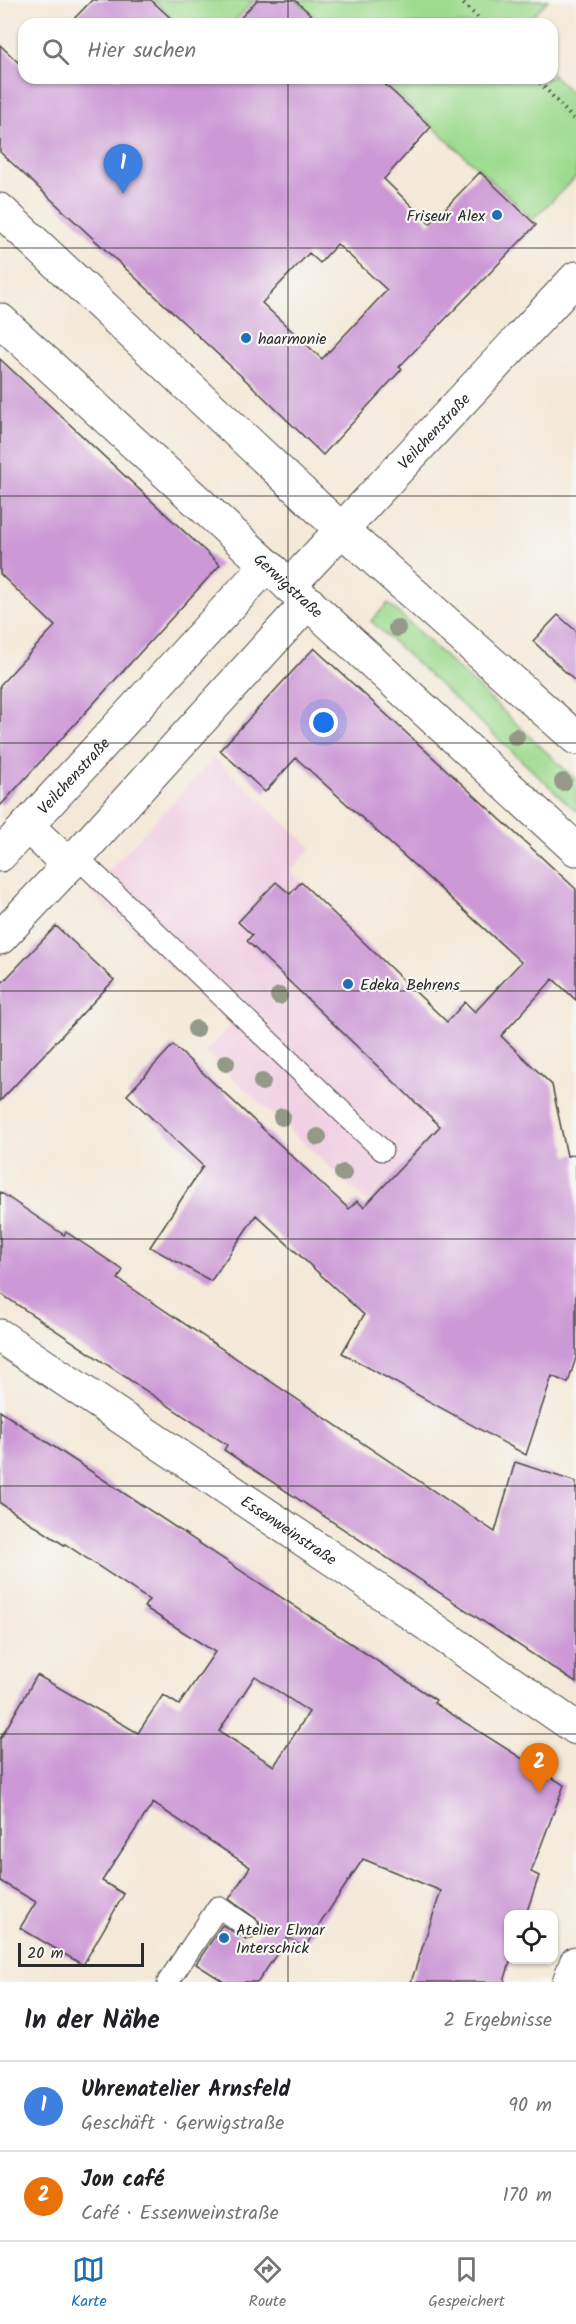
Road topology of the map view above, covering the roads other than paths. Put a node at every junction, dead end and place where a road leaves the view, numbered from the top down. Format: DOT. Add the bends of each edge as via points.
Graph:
graph roads {
  1 [pos="0,210"];
  2 [pos="576,278"];
  3 [pos="0,320"];
  4 [pos="343,531"];
  5 [pos="288,585"];
  6 [pos="576,738"];
  7 [pos="27,826"];
  8 [pos="576,849"];
  9 [pos="0,855"];
  10 [pos="73,861"];
  11 [pos="0,938"];
  12 [pos="382,1150"];
  13 [pos="0,1336"];
  14 [pos="576,1728"];
  15 [pos="248,1927"];
  16 [pos="576,1963"];
  17 [pos="168,1982"];
  18 [pos="569,1982"];
  1 -- 4 [label="street"];
  2 -- 4 [label="street, Veilchenstraße"];
  3 -- 5 [label="street, Gerwigstraße"];
  4 -- 5 [label="street, Veilchenstraße"];
  4 -- 6 [label="street"];
  5 -- 7 [label="street, Veilchenstraße"];
  5 -- 8 [label="street, Gerwigstraße"];
  5 -- 10 [label="street, Veilchenstraße"];
  7 -- 9 [label="street, Veilchenstraße"];
  7 -- 10 [label="street, Veilchenstraße"];
  10 -- 11 [label="street, Veilchenstraße"];
  10 -- 12 [label="lane"];
  13 -- 14 [label="street, Essenweinstraße"];
  15 -- 17 [label="lane" via="218,1907"];
  16 -- 18 [label="street"];
}
